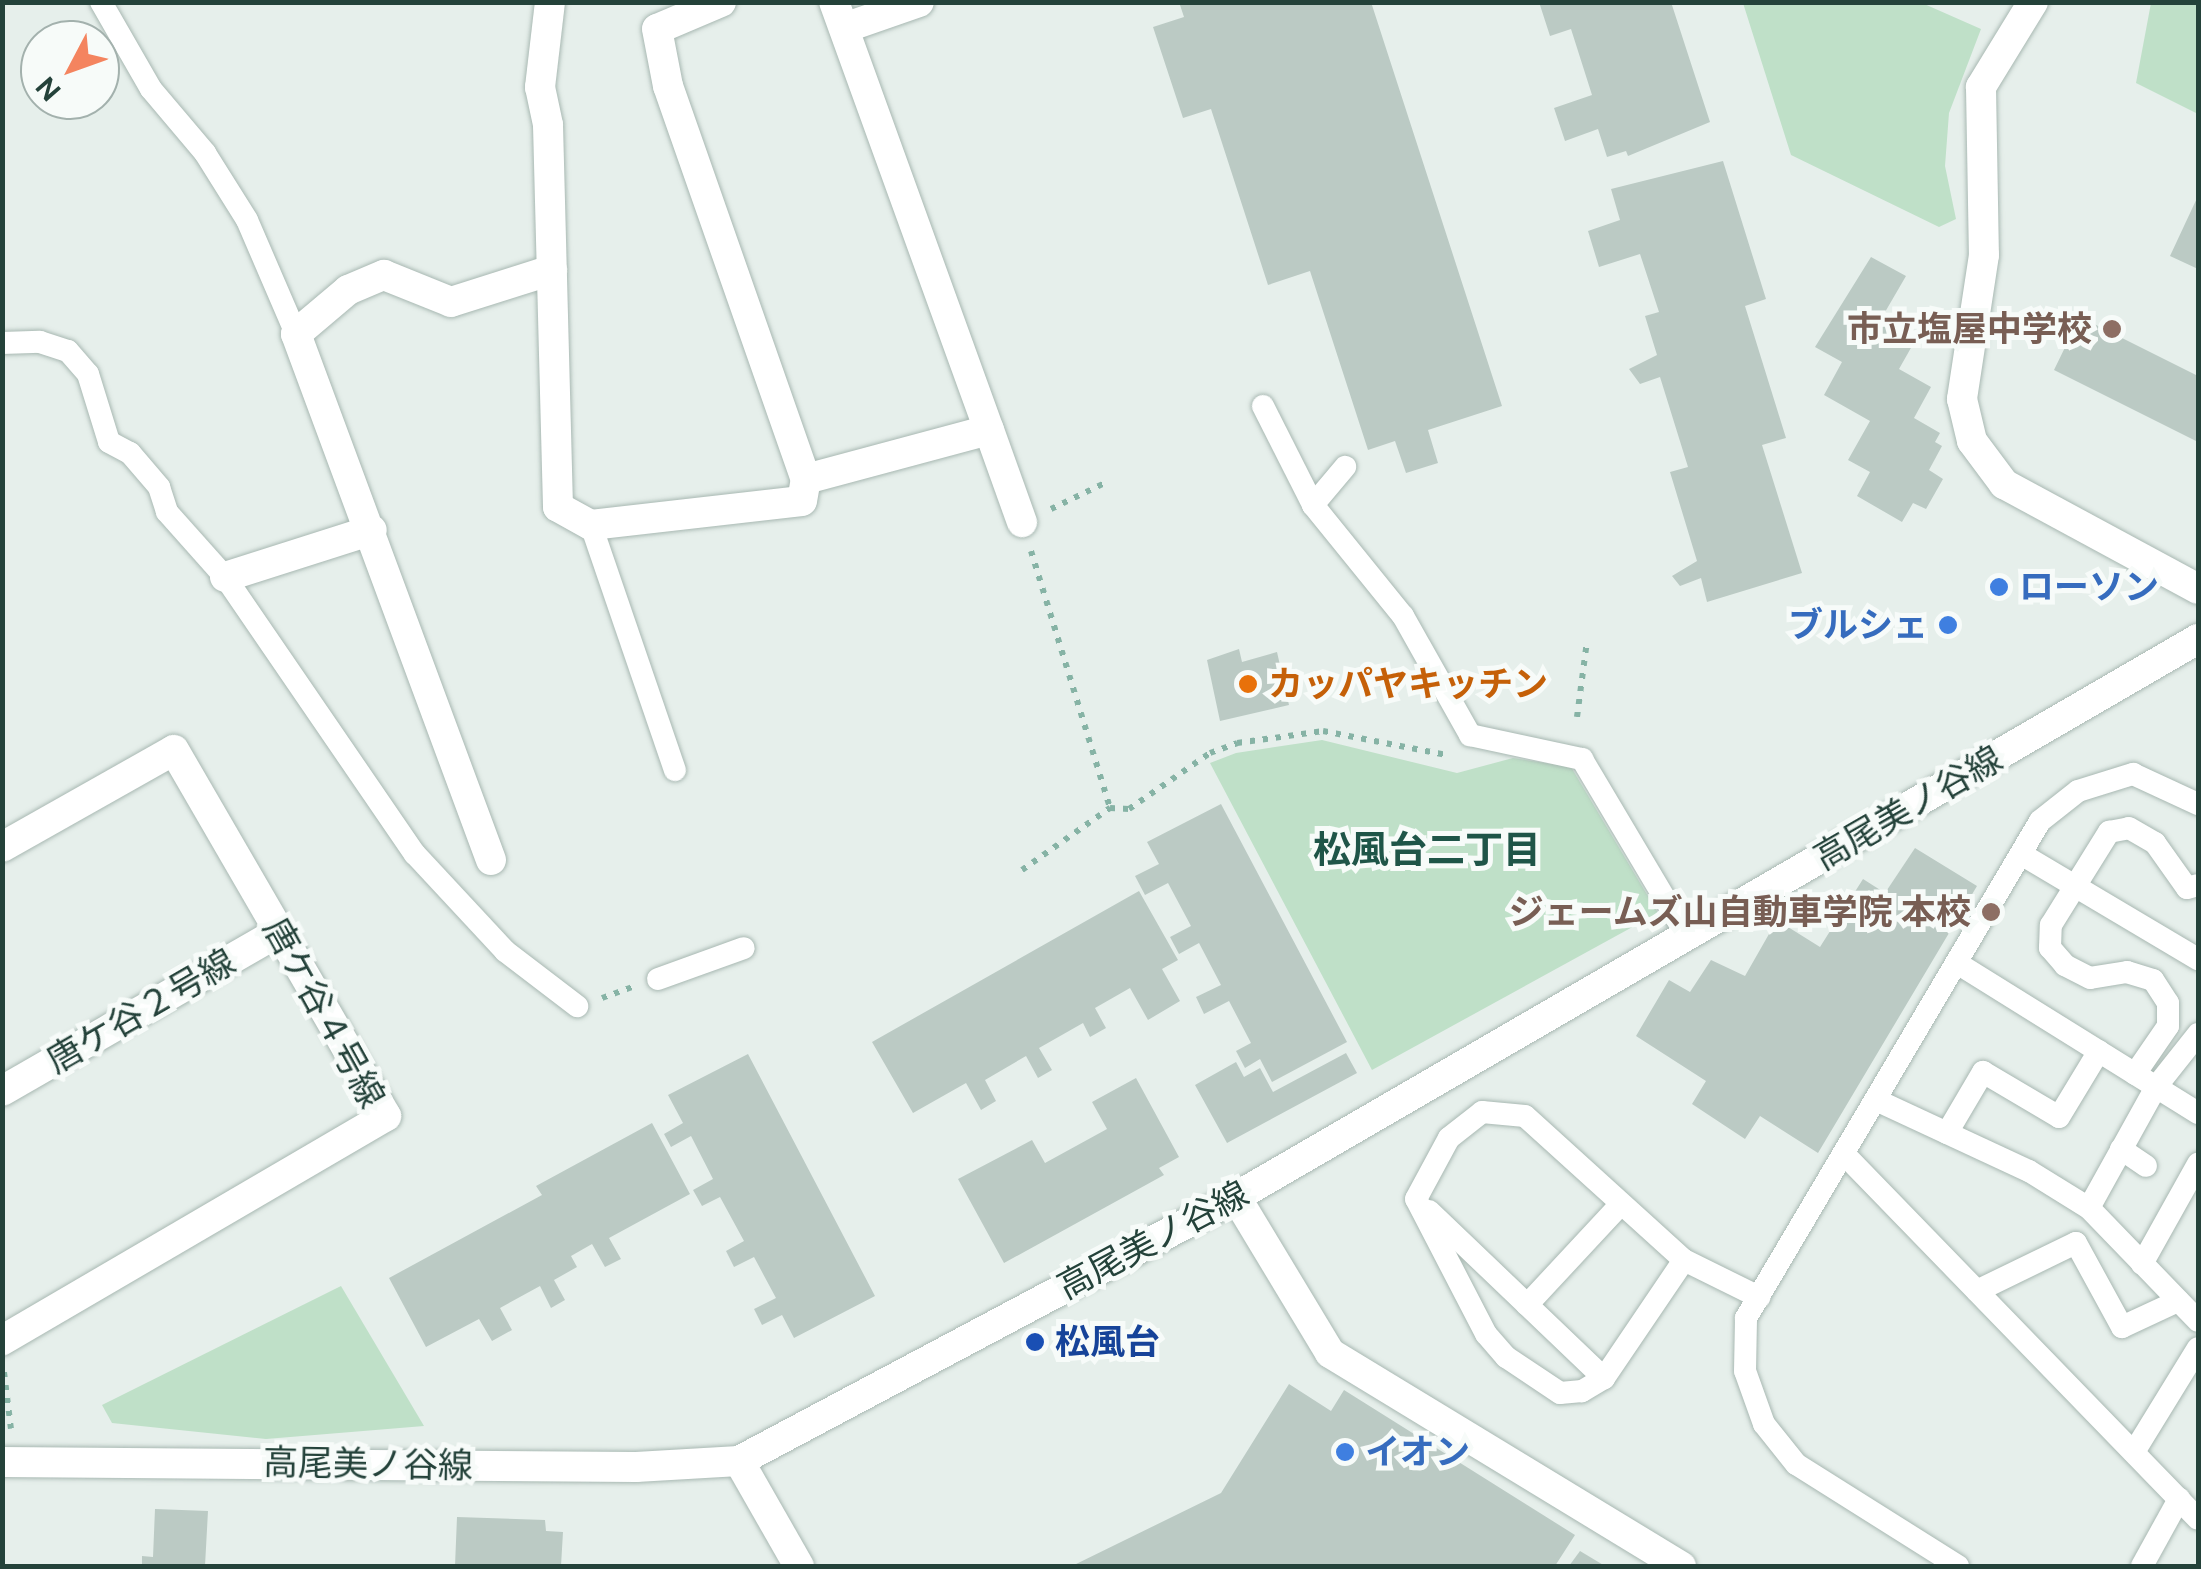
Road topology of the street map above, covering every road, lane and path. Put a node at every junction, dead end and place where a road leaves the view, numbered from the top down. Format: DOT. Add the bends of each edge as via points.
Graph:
graph roads {
  1 [pos="102,2"];
  2 [pos="550,2"];
  3 [pos="720,2"];
  4 [pos="919,2"];
  5 [pos="2033,2"];
  6 [pos="841,14"];
  7 [pos="552,270"];
  8 [pos="296,334"];
  9 [pos="2,343"];
  10 [pos="1263,406"];
  11 [pos="989,430"];
  12 [pos="1346,467"];
  13 [pos="806,479"];
  14 [pos="1109,481"];
  15 [pos="1312,505"];
  16 [pos="1022,522"];
  17 [pos="590,524"];
  18 [pos="372,530"];
  19 [pos="224,577"];
  20 [pos="2198,589"];
  21 [pos="2198,639"];
  22 [pos="1587,641"];
  23 [pos="1577,717"];
  24 [pos="1451,755"];
  25 [pos="675,770"];
  26 [pos="2198,804"];
  27 [pos="1110,808"];
  28 [pos="2,847"];
  29 [pos="2021,854"];
  30 [pos="491,860"];
  31 [pos="1022,870"];
  32 [pos="2071,884"];
  33 [pos="2198,885"];
  34 [pos="280,932"];
  35 [pos="1687,936"];
  36 [pos="744,948"];
  37 [pos="2198,960"];
  38 [pos="1956,963"];
  39 [pos="658,979"];
  40 [pos="577,1006"];
  41 [pos="2198,1034"];
  42 [pos="2099,1052"];
  43 [pos="2135,1074"];
  44 [pos="2156,1087"];
  45 [pos="2,1091"];
  46 [pos="1876,1100"];
  47 [pos="2198,1113"];
  48 [pos="1947,1133"];
  49 [pos="2122,1149"];
  50 [pos="1844,1154"];
  51 [pos="2198,1164"];
  52 [pos="2146,1166"];
  53 [pos="1236,1197"];
  54 [pos="1416,1199"];
  55 [pos="2189,1203"];
  56 [pos="1622,1204"];
  57 [pos="2089,1208"];
  58 [pos="1684,1260"];
  59 [pos="2142,1264"];
  60 [pos="1977,1290"];
  61 [pos="1758,1297"];
  62 [pos="2178,1301"];
  63 [pos="1527,1305"];
  64 [pos="2198,1322"];
  65 [pos="2,1340"];
  66 [pos="2198,1348"];
  67 [pos="2,1360"];
  68 [pos="1604,1378"];
  69 [pos="2134,1452"];
  70 [pos="739,1461"];
  71 [pos="8,1462"];
  72 [pos="2179,1500"];
  73 [pos="2198,1519"];
  74 [pos="798,1566"];
  75 [pos="1681,1566"];
  76 [pos="1958,1566"];
  77 [pos="2142,1566"];
  1 -- 8 [label="lane" via="151,88 205,153 246,220"];
  2 -- 7 [label="street" via="540,87 548,125"];
  3 -- 13 [label="street" via="657,29 668,86"];
  4 -- 6 [label="street"];
  5 -- 20 [label="street" via="1981,87 1984,256 1962,399 1972,441 2004,484"];
  6 -- 11 [label="street"];
  7 -- 8 [label="street" via="451,302 384,275 348,290"];
  7 -- 17 [label="street" via="558,507"];
  8 -- 18 [label="street"];
  9 -- 19 [label="lane" via="40,342 68,351 98,391 98,421 109,442 142,464 166,512"];
  10 -- 15 [label="lane"];
  11 -- 13 [label="street"];
  11 -- 16 [label="street"];
  12 -- 15 [label="lane"];
  13 -- 17 [label="street" via="802,501"];
  14 -- 16 [label="path"];
  15 -- 35 [label="lane" via="1403,616 1470,734 1582,759"];
  16 -- 27 [label="path"];
  17 -- 25 [label="lane"];
  18 -- 19 [label="street"];
  18 -- 30 [label="street"];
  19 -- 40 [label="lane" via="415,854 505,950"];
  21 -- 35 [label="street, 高尾美ノ谷線"];
  22 -- 23 [label="path"];
  24 -- 27 [label="path" via="1323,731 1237,743 1210,753 1130,809"];
  26 -- 29 [label="lane" via="2132,774 2078,792 2040,820"];
  27 -- 31 [label="path"];
  28 -- 34 [label="street, 唐ケ谷４号線" via="174,750"];
  29 -- 32 [label="lane"];
  29 -- 38 [label="lane"];
  32 -- 33 [label="lane" via="2109,832 2129,828 2155,843 2187,888"];
  32 -- 37 [label="lane"];
  32 -- 43 [label="lane" via="2051,925 2050,948 2090,978 2127,972 2153,980 2168,1003 2168,1026"];
  34 -- 45 [label="street, 唐ケ谷２号線"];
  34 -- 65 [label="street, 唐ケ谷４号線" via="386,1116"];
  35 -- 53 [label="street, 高尾美ノ谷線"];
  36 -- 39 [label="lane"];
  38 -- 42 [label="lane"];
  38 -- 46 [label="lane"];
  39 -- 40 [label="path"];
  41 -- 44 [label="lane"];
  42 -- 43 [label="lane"];
  42 -- 48 [label="lane" via="2059,1117 1983,1072"];
  43 -- 44 [label="lane"];
  44 -- 47 [label="lane"];
  44 -- 49 [label="lane"];
  46 -- 48 [label="lane"];
  46 -- 50 [label="lane"];
  48 -- 57 [label="lane"];
  49 -- 52 [label="lane"];
  49 -- 57 [label="lane"];
  50 -- 60 [label="lane"];
  50 -- 61 [label="lane"];
  51 -- 55 [label="lane"];
  53 -- 70 [label="street, 高尾美ノ谷線"];
  53 -- 75 [label="street" via="1330,1354"];
  54 -- 56 [label="lane" via="1449,1138 1482,1112 1525,1116"];
  54 -- 63 [label="lane"];
  54 -- 68 [label="lane" via="1486,1334 1506,1357 1560,1393"];
  55 -- 59 [label="lane"];
  56 -- 58 [label="lane"];
  56 -- 63 [label="lane"];
  57 -- 59 [label="lane"];
  58 -- 61 [label="lane"];
  58 -- 68 [label="lane"];
  59 -- 62 [label="lane"];
  60 -- 62 [label="lane" via="2076,1243 2122,1327"];
  60 -- 69 [label="lane"];
  61 -- 76 [label="lane" via="1746,1318 1745,1371 1764,1424 1796,1464"];
  62 -- 64 [label="lane"];
  63 -- 68 [label="lane"];
  66 -- 69 [label="lane"];
  67 -- 71 [label="path"];
  69 -- 72 [label="lane"];
  70 -- 71 [label="street, 高尾美ノ谷線" via="636,1467"];
  70 -- 74 [label="street"];
  72 -- 73 [label="lane"];
  72 -- 77 [label="lane"];
}
